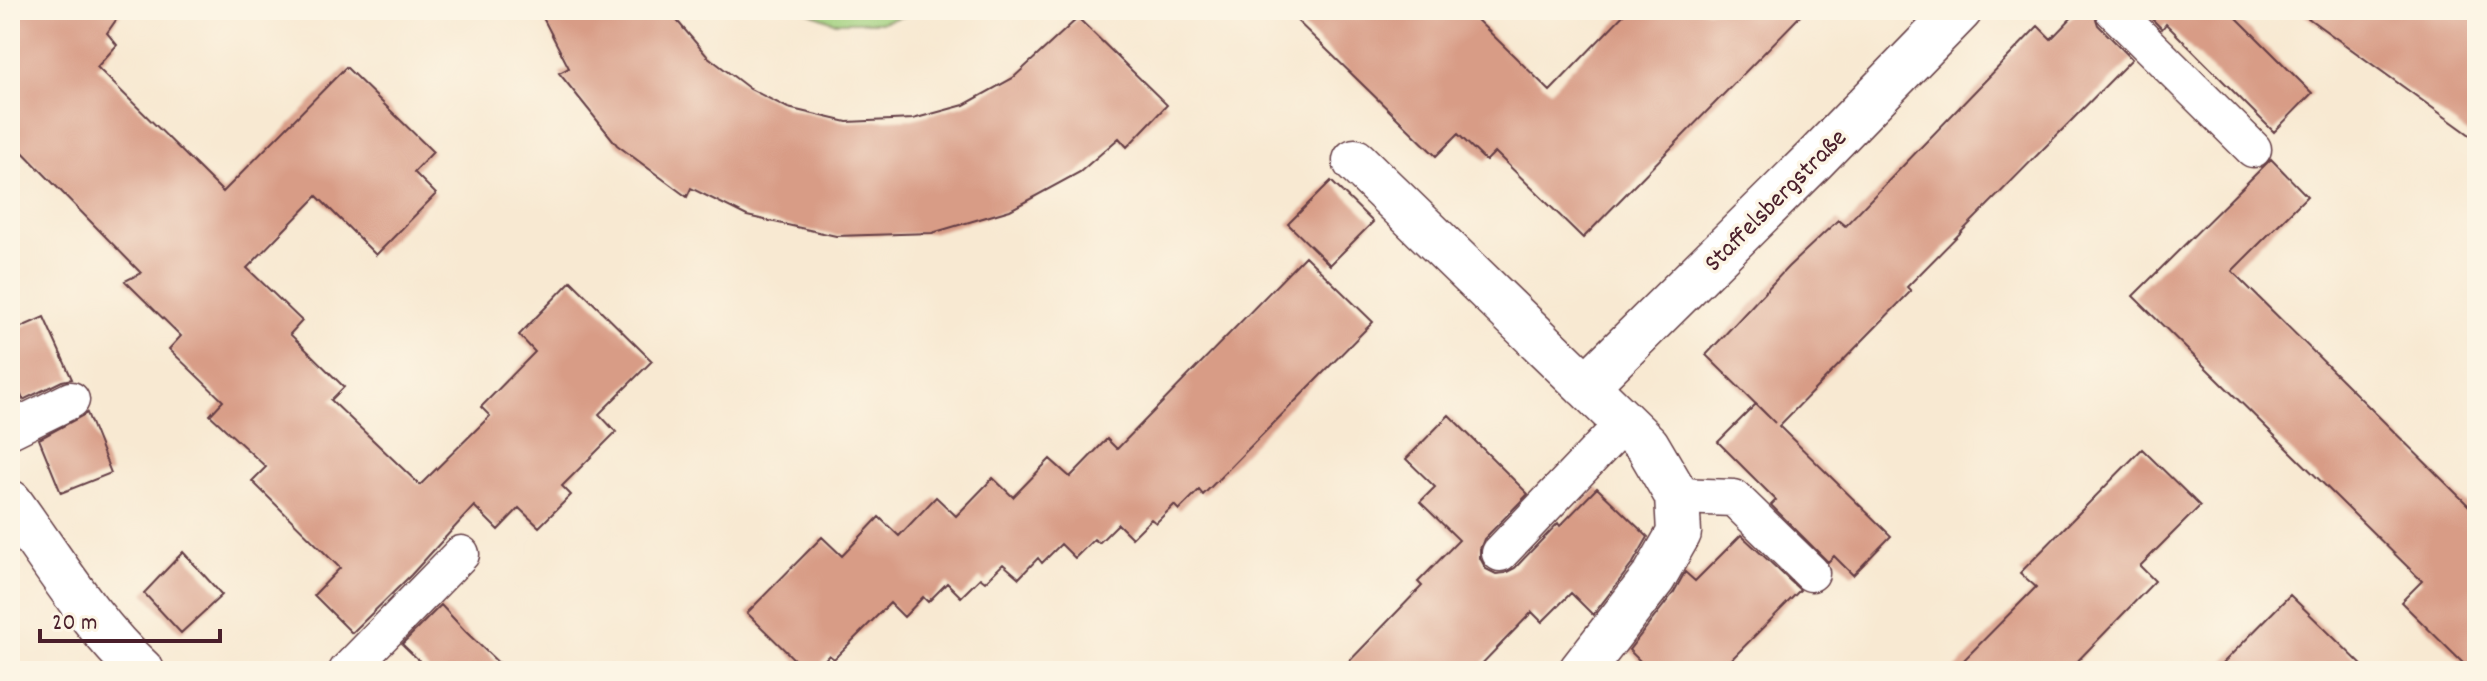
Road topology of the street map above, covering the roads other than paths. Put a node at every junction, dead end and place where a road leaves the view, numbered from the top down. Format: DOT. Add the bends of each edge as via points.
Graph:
graph roads {
  1 [pos="1960,10"];
  2 [pos="2113,10"];
  3 [pos="2253,149"];
  4 [pos="1355,161"];
  5 [pos="1586,386"];
  6 [pos="71,400"];
  7 [pos="1624,423"];
  8 [pos="10,430"];
  9 [pos="1677,496"];
  10 [pos="10,502"];
  11 [pos="1500,553"];
  12 [pos="461,554"];
  13 [pos="1811,573"];
  14 [pos="368,664"];
  15 [pos="129,667"];
  16 [pos="1592,667"];
  1 -- 5 [label="street, Staffelsbergstraße"];
  2 -- 3 [label="lane"];
  4 -- 5 [label="street"];
  5 -- 7 [label="street"];
  6 -- 8 [label="lane"];
  7 -- 9 [label="street" via="1647,445"];
  7 -- 11 [label="lane"];
  9 -- 13 [label="lane" via="1734,498"];
  9 -- 16 [label="street" via="1679,533"];
  10 -- 15 [label="street"];
  12 -- 14 [label="lane"];
}
